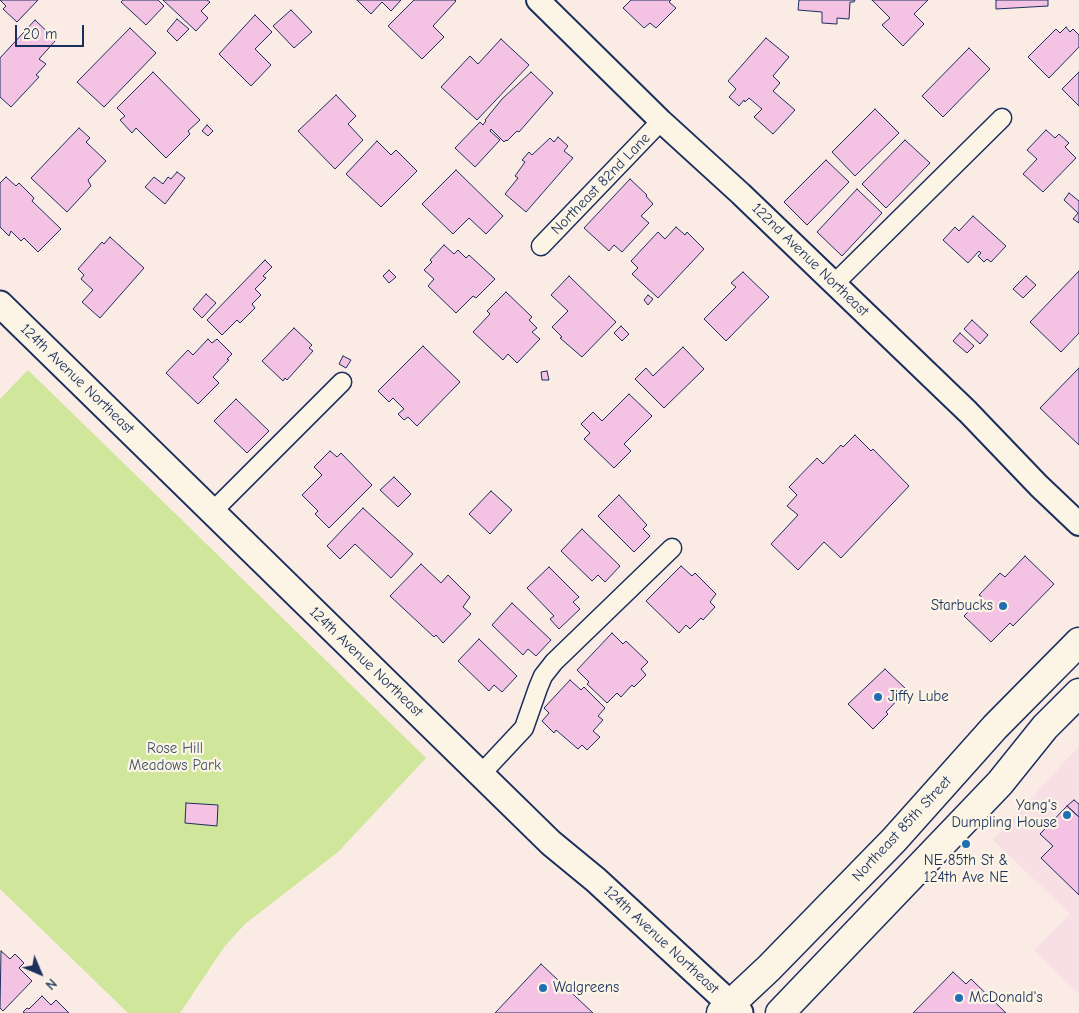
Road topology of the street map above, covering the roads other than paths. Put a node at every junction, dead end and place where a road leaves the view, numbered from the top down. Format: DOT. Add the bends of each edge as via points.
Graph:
graph roads {
  1 [pos="538,0"];
  2 [pos="1002,118"];
  3 [pos="661,121"];
  4 [pos="541,246"];
  5 [pos="835,284"];
  6 [pos="0,304"];
  7 [pos="342,382"];
  8 [pos="212,512"];
  9 [pos="1079,524"];
  10 [pos="672,548"];
  11 [pos="1079,642"];
  12 [pos="1079,693"];
  13 [pos="481,774"];
  14 [pos="730,1010"];
  15 [pos="780,1013"];
  1 -- 3 [label="street, 122nd Avenue Northeast"];
  2 -- 5 [label="street"];
  3 -- 4 [label="street, Northeast 82nd Lane"];
  3 -- 5 [label="street, 122nd Avenue Northeast"];
  5 -- 9 [label="street, 122nd Avenue Northeast"];
  6 -- 8 [label="main road, 124th Avenue Northeast"];
  7 -- 8 [label="street"];
  8 -- 13 [label="main road, 124th Avenue Northeast"];
  10 -- 13 [label="street" via="554,662 543,676 524,728"];
  11 -- 14 [label="main road, Northeast 85th Street" via="994,727 882,852"];
  12 -- 15 [label="main road" via="1045,727 1000,783"];
  13 -- 14 [label="main road, 124th Avenue Northeast"];
}
